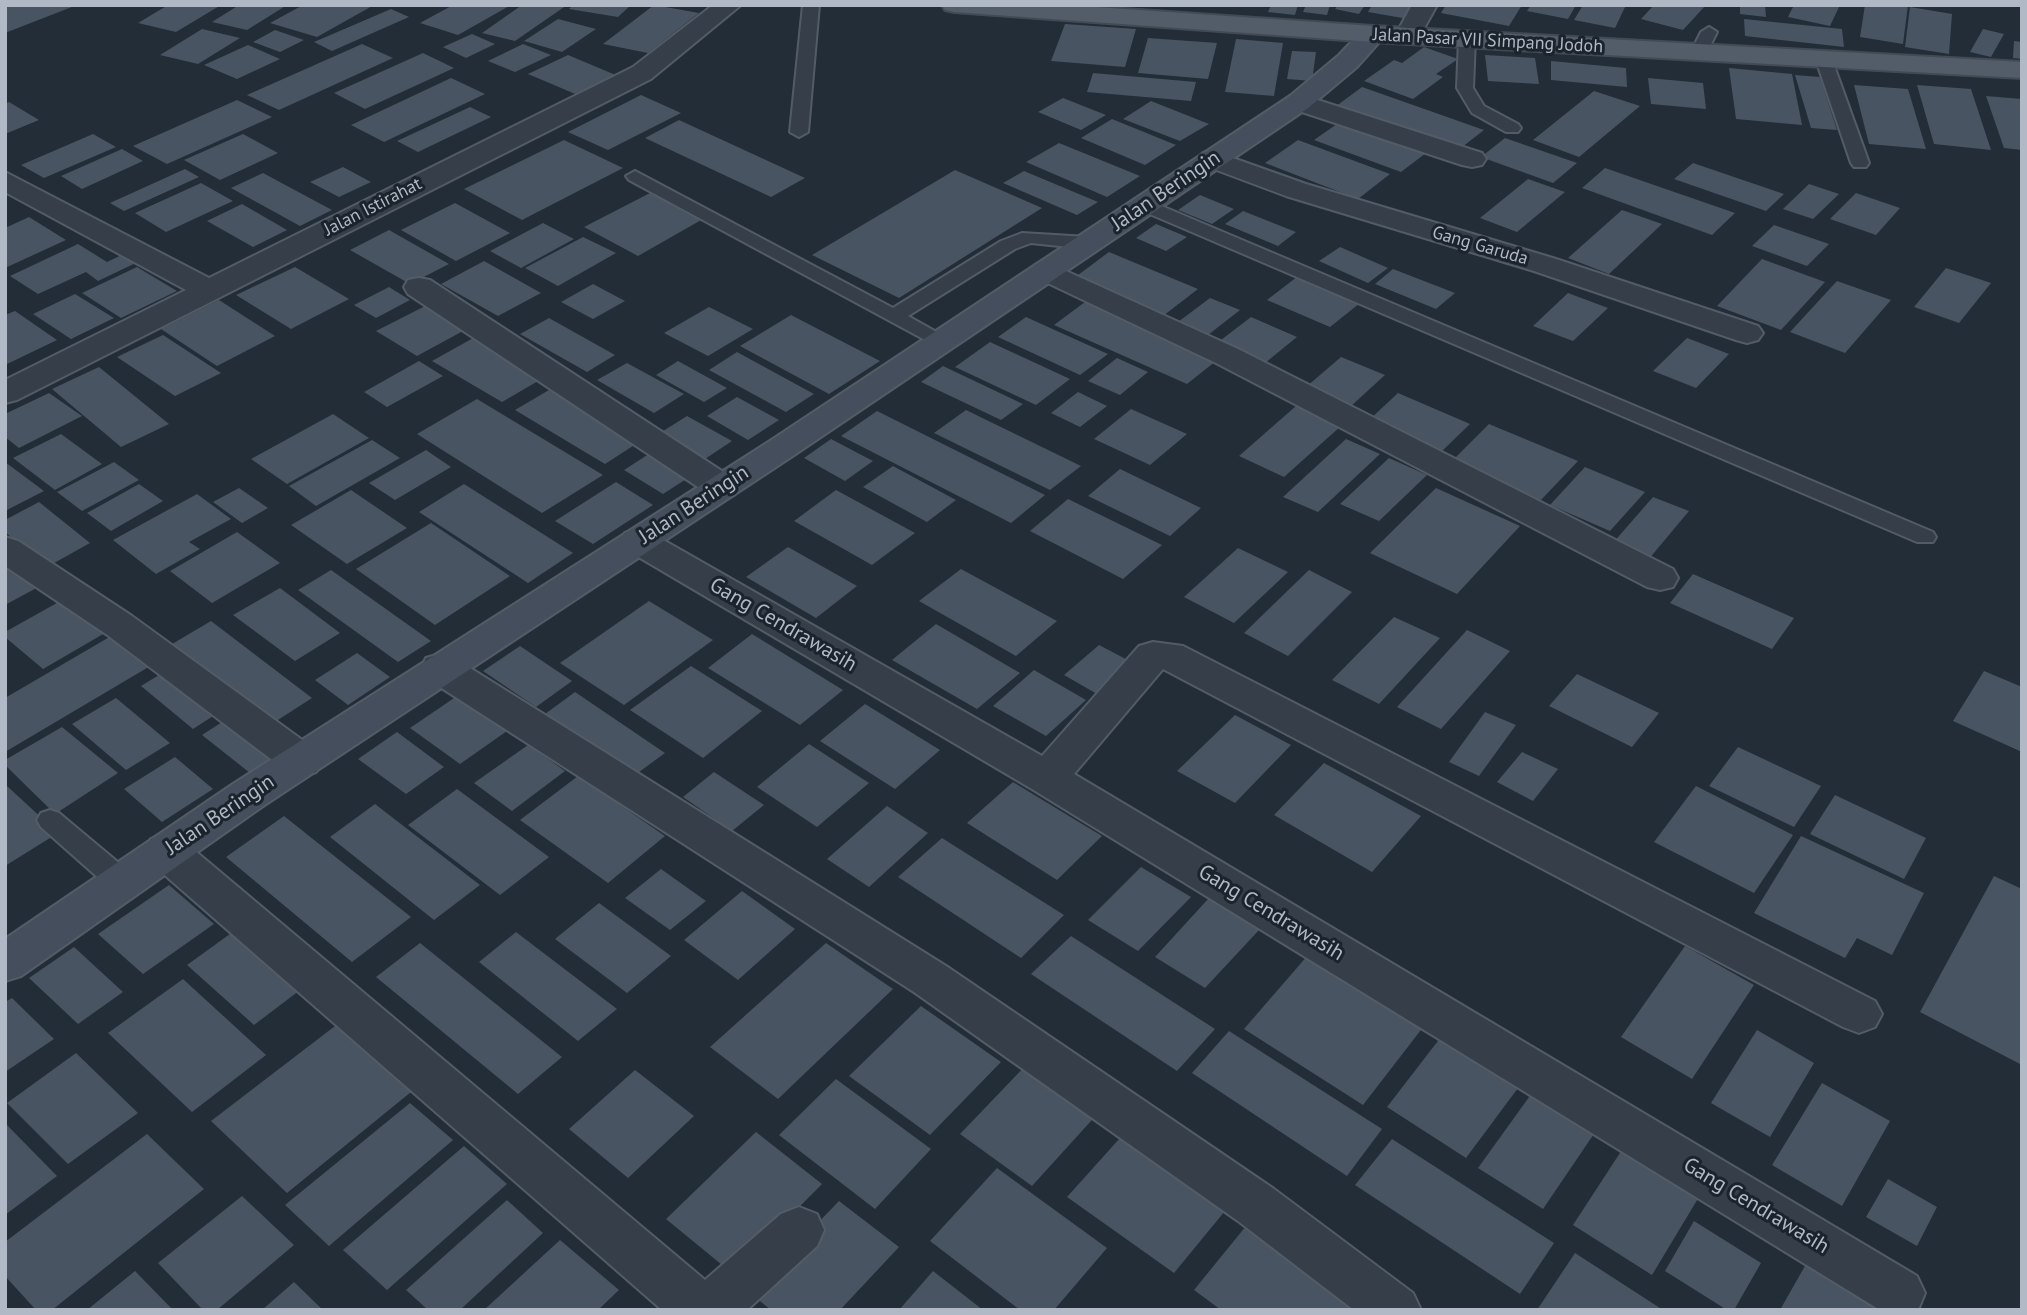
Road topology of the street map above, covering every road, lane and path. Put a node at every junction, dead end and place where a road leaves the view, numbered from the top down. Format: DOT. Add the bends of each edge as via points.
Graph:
graph roads {
  1 [pos="729,5"];
  2 [pos="811,5"];
  3 [pos="954,5"];
  4 [pos="1424,5"];
  5 [pos="1078,9"];
  6 [pos="1373,34"];
  7 [pos="1408,36"];
  8 [pos="1467,39"];
  9 [pos="1824,60"];
  10 [pos="2022,70"];
  11 [pos="1299,102"];
  12 [pos="1513,128"];
  13 [pos="799,131"];
  14 [pos="1213,159"];
  15 [pos="1472,159"];
  16 [pos="1860,163"];
  17 [pos="635,176"];
  18 [pos="5,180"];
  19 [pos="1145,205"];
  20 [pos="1088,243"];
  21 [pos="1046,271"];
  22 [pos="419,287"];
  23 [pos="208,290"];
  24 [pos="893,317"];
  25 [pos="1747,334"];
  26 [pos="940,342"];
  27 [pos="5,393"];
  28 [pos="722,487"];
  29 [pos="1925,537"];
  30 [pos="639,541"];
  31 [pos="5,549"];
  32 [pos="1660,578"];
  33 [pos="440,668"];
  34 [pos="302,761"];
  35 [pos="1047,778"];
  36 [pos="50,820"];
  37 [pos="166,851"];
  38 [pos="122,882"];
  39 [pos="5,963"];
  40 [pos="1859,1014"];
  41 [pos="799,1230"];
  42 [pos="1899,1293"];
  43 [pos="701,1310"];
  44 [pos="709,1310"];
  45 [pos="1395,1310"];
  1 -- 23 [label="street, Jalan Istirahat" via="642,72"];
  2 -- 13 [label="lane"];
  3 -- 5 [label="main road, Jalan Pasar VII Simpang Jodoh"];
  4 -- 7 [label="street"];
  5 -- 6 [label="main road, Jalan Pasar VII Simpang Jodoh"];
  6 -- 7 [label="main road, Jalan Pasar VII Simpang Jodoh"];
  6 -- 11 [label="street, Jalan Beringin"];
  7 -- 8 [label="main road, Jalan Pasar VII Simpang Jodoh"];
  8 -- 9 [label="main road, Jalan Pasar VII Simpang Jodoh" via="1704,42"];
  8 -- 12 [label="lane" via="1465,88 1478,109"];
  9 -- 10 [label="main road, Jalan Pasar VII Simpang Jodoh"];
  9 -- 16 [label="lane"];
  11 -- 14 [label="street, Jalan Beringin"];
  11 -- 15 [label="street"];
  14 -- 19 [label="street, Jalan Beringin"];
  14 -- 25 [label="street, Gang Garuda" via="1296,190 1545,265"];
  17 -- 24 [label="lane"];
  18 -- 23 [label="street"];
  19 -- 20 [label="street, Jalan Beringin"];
  19 -- 29 [label="lane"];
  20 -- 21 [label="street, Jalan Beringin"];
  20 -- 24 [label="lane" via="1029,237 1008,245"];
  21 -- 26 [label="street, Jalan Beringin"];
  21 -- 32 [label="street" via="1227,356"];
  22 -- 28 [label="street"];
  23 -- 27 [label="street, Jalan Istirahat"];
  24 -- 26 [label="lane"];
  26 -- 28 [label="street, Jalan Beringin"];
  28 -- 30 [label="street, Jalan Beringin"];
  30 -- 33 [label="street, Jalan Beringin"];
  30 -- 35 [label="street, Gang Cendrawasih"];
  31 -- 34 [label="street" via="119,625"];
  33 -- 34 [label="street, Jalan Beringin"];
  33 -- 45 [label="street" via="930,979 1256,1205"];
  34 -- 37 [label="street, Jalan Beringin"];
  35 -- 40 [label="street" via="1153,655 1169,655"];
  35 -- 42 [label="street, Gang Cendrawasih"];
  36 -- 38 [label="lane"];
  37 -- 38 [label="street, Jalan Beringin"];
  37 -- 43 [label="street"];
  38 -- 39 [label="street, Jalan Beringin"];
  41 -- 44 [label="street"];
}
